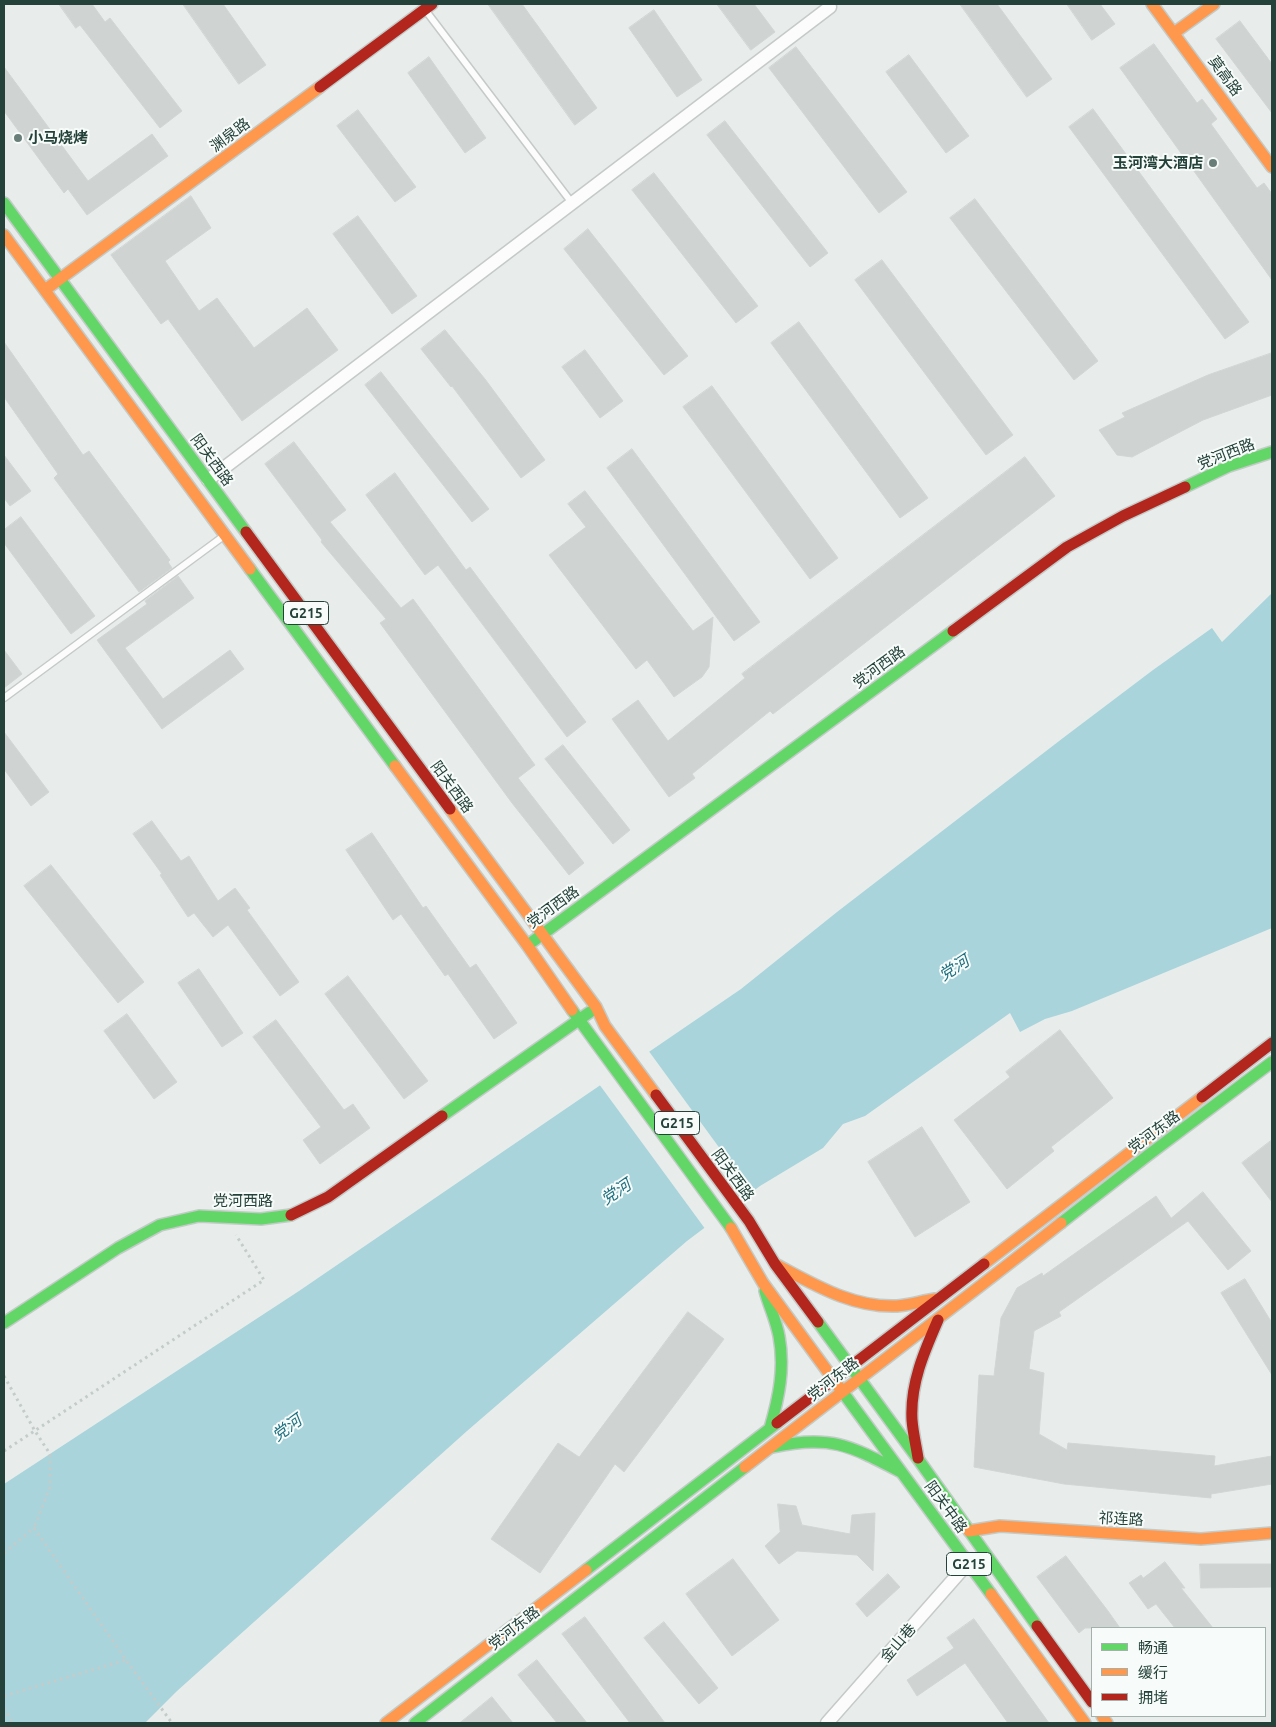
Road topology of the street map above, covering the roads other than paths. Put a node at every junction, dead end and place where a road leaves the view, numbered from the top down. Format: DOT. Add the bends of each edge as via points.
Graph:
graph roads {
  1 [pos="1152,4"];
  2 [pos="1214,4"];
  3 [pos="428,6"];
  4 [pos="830,7"];
  5 [pos="1174,33"];
  6 [pos="1272,167"];
  7 [pos="4,203"];
  8 [pos="572,204"];
  9 [pos="4,235"];
  10 [pos="60,279"];
  11 [pos="45,290"];
  12 [pos="1272,452"];
  13 [pos="208,480"];
  14 [pos="240,524"];
  15 [pos="225,535"];
  16 [pos="4,698"];
  17 [pos="542,934"];
  18 [pos="527,946"];
  19 [pos="596,1007"];
  20 [pos="580,1020"];
  21 [pos="1272,1043"];
  22 [pos="1272,1062"];
  23 [pos="775,1264"];
  24 [pos="763,1283"];
  25 [pos="939,1298"];
  26 [pos="938,1320"];
  27 [pos="4,1323"];
  28 [pos="850,1366"];
  29 [pos="858,1378"];
  30 [pos="834,1379"];
  31 [pos="842,1391"];
  32 [pos="869,1393"];
  33 [pos="770,1428"];
  34 [pos="769,1448"];
  35 [pos="918,1459"];
  36 [pos="903,1473"];
  37 [pos="969,1531"];
  38 [pos="1272,1533"];
  39 [pos="968,1562"];
  40 [pos="1091,1701"];
  41 [pos="386,1723"];
  42 [pos="415,1723"];
  43 [pos="827,1723"];
  44 [pos="1085,1723"];
  1 -- 5 [label="main road, 莫高路"];
  2 -- 5 [label="main road"];
  3 -- 8 [label="lane"];
  3 -- 10 [label="main road, 渊泉路"];
  4 -- 8 [label="street"];
  5 -- 6 [label="main road, 莫高路"];
  7 -- 10 [label="main road, 阳关西路 / G215"];
  8 -- 13 [label="street"];
  9 -- 11 [label="main road, G215"];
  10 -- 11 [label="main road, 渊泉路"];
  10 -- 13 [label="main road, 阳关西路 / G215"];
  11 -- 15 [label="main road, G215"];
  12 -- 17 [label="main road, 党河西路" via="1230,466 1123,516 1067,547"];
  13 -- 14 [label="main road, 阳关西路 / G215"];
  14 -- 15 [label="lane"];
  14 -- 17 [label="main road, 阳关西路 / G215"];
  15 -- 16 [label="lane"];
  15 -- 18 [label="main road, G215"];
  17 -- 18 [label="main road, 党河西路"];
  17 -- 19 [label="main road, 阳关西路 / G215"];
  18 -- 20 [label="main road, G215"];
  19 -- 20 [label="main road, 党河西路"];
  19 -- 23 [label="main road, 阳关西路 / G215" via="605,1026 749,1221"];
  20 -- 24 [label="main road, G215" via="734,1232"];
  20 -- 27 [label="main road, 党河西路" via="328,1198 292,1215 261,1219 199,1216 160,1226 118,1248"];
  21 -- 25 [label="main road, 党河东路"];
  22 -- 26 [label="main road, 党河东路"];
  23 -- 25 [label="main road" via="836,1296 862,1304 897,1306"];
  23 -- 28 [label="main road, 阳关西路 / G215"];
  24 -- 30 [label="main road, G215"];
  24 -- 33 [label="main road" via="779,1335 783,1372"];
  25 -- 28 [label="main road, 党河东路"];
  26 -- 29 [label="main road, 党河东路"];
  26 -- 35 [label="main road" via="921,1358 914,1386 911,1413"];
  28 -- 29 [label="main road, 阳关西路 / G215"];
  28 -- 30 [label="main road, 党河东路"];
  29 -- 31 [label="main road, 党河东路"];
  29 -- 32 [label="main road, 阳关西路 / G215"];
  30 -- 31 [label="main road, G215"];
  30 -- 33 [label="main road, 党河东路"];
  31 -- 34 [label="main road, 党河东路"];
  31 -- 36 [label="main road, 阳关中路 / G215"];
  32 -- 35 [label="main road, 阳关中路 / G215"];
  33 -- 41 [label="main road, 党河东路"];
  34 -- 36 [label="main road" via="816,1440 835,1443 858,1450"];
  34 -- 42 [label="main road, 党河东路"];
  35 -- 37 [label="main road, 阳关中路 / G215"];
  36 -- 39 [label="main road, 阳关中路 / G215"];
  37 -- 38 [label="main road, 祁连路 / G215" via="1000,1526 1202,1538"];
  37 -- 40 [label="main road, 阳关中路"];
  39 -- 43 [label="street, 金山巷"];
  39 -- 44 [label="main road, 阳关中路 / G215"];
}
